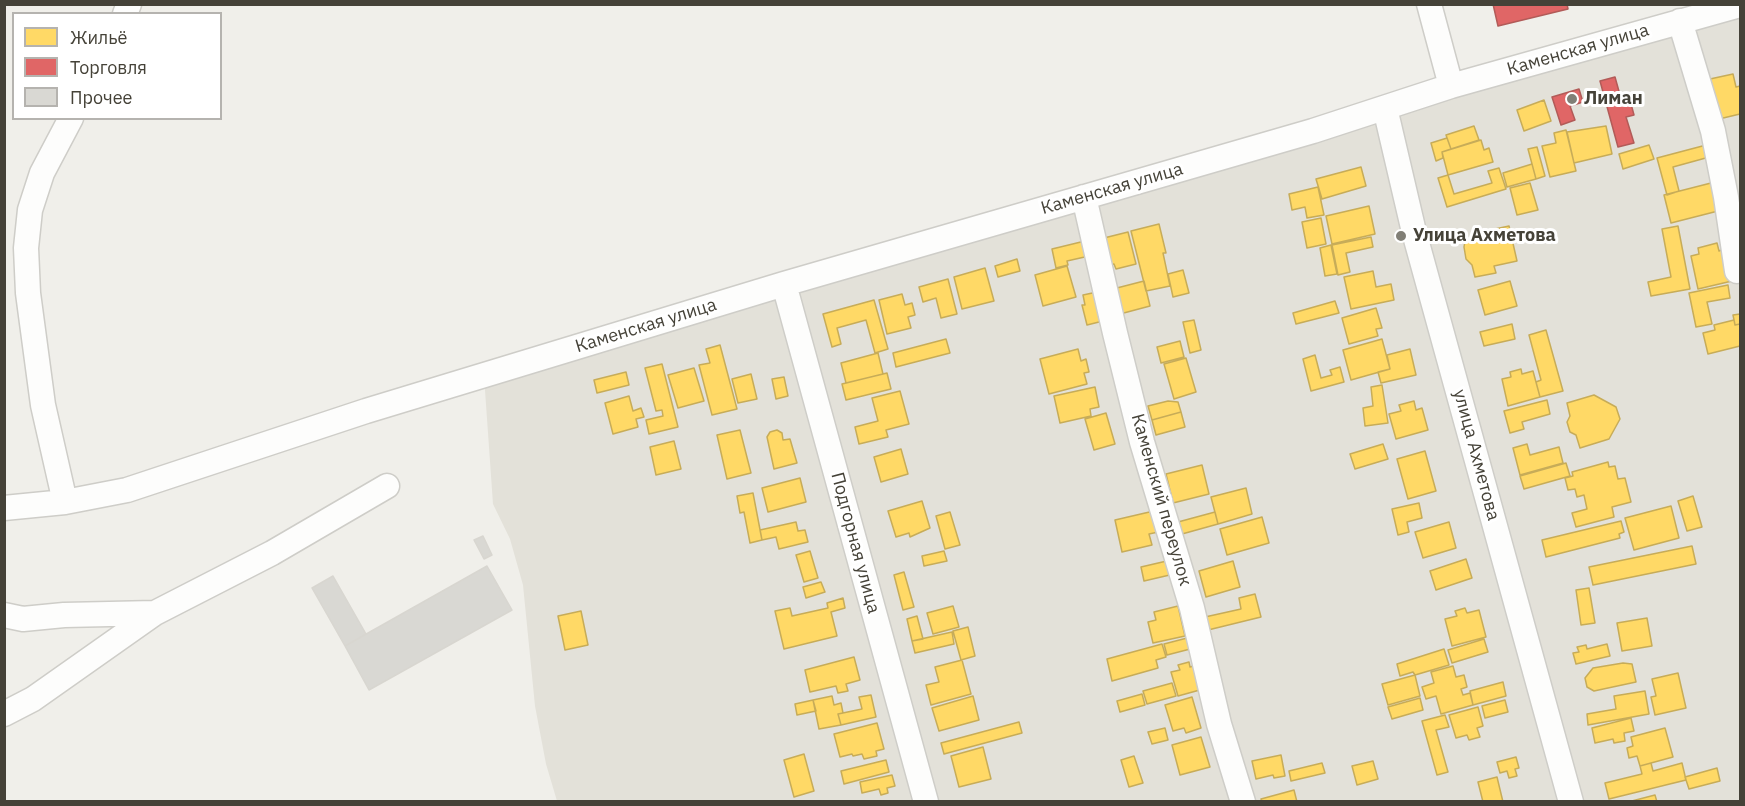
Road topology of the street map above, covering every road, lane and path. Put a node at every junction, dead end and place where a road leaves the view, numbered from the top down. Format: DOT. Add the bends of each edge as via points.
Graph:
graph roads {
  1 [pos="1429,4"];
  2 [pos="1740,5"];
  3 [pos="1680,21"];
  4 [pos="1451,86"];
  5 [pos="1385,108"];
  6 [pos="70,120"];
  7 [pos="1084,197"];
  8 [pos="1737,271"];
  9 [pos="784,284"];
  10 [pos="387,486"];
  11 [pos="65,502"];
  12 [pos="4,508"];
  13 [pos="155,613"];
  14 [pos="4,615"];
  15 [pos="4,714"];
  16 [pos="926,801"];
  17 [pos="1243,801"];
  18 [pos="1571,801"];
  1 -- 4 [label="street"];
  2 -- 3 [label="street, Каменская улица"];
  3 -- 4 [label="street, Каменская улица"];
  3 -- 8 [label="street" via="1713,131"];
  4 -- 5 [label="street, Каменская улица"];
  5 -- 7 [label="street, Каменская улица"];
  5 -- 18 [label="street, улица Ахметова" via="1414,232"];
  6 -- 11 [label="street" via="42,173 30,210 26,248 43,405"];
  7 -- 9 [label="street, Каменская улица"];
  7 -- 17 [label="street, Каменский переулок" via="1143,442"];
  9 -- 11 [label="street, Каменская улица" via="366,411 157,481"];
  9 -- 16 [label="street, Подгорная улица"];
  10 -- 13 [label="street" via="272,553"];
  11 -- 12 [label="street, Каменская улица"];
  13 -- 14 [label="street" via="23,619"];
  13 -- 15 [label="street" via="33,699"];
}
